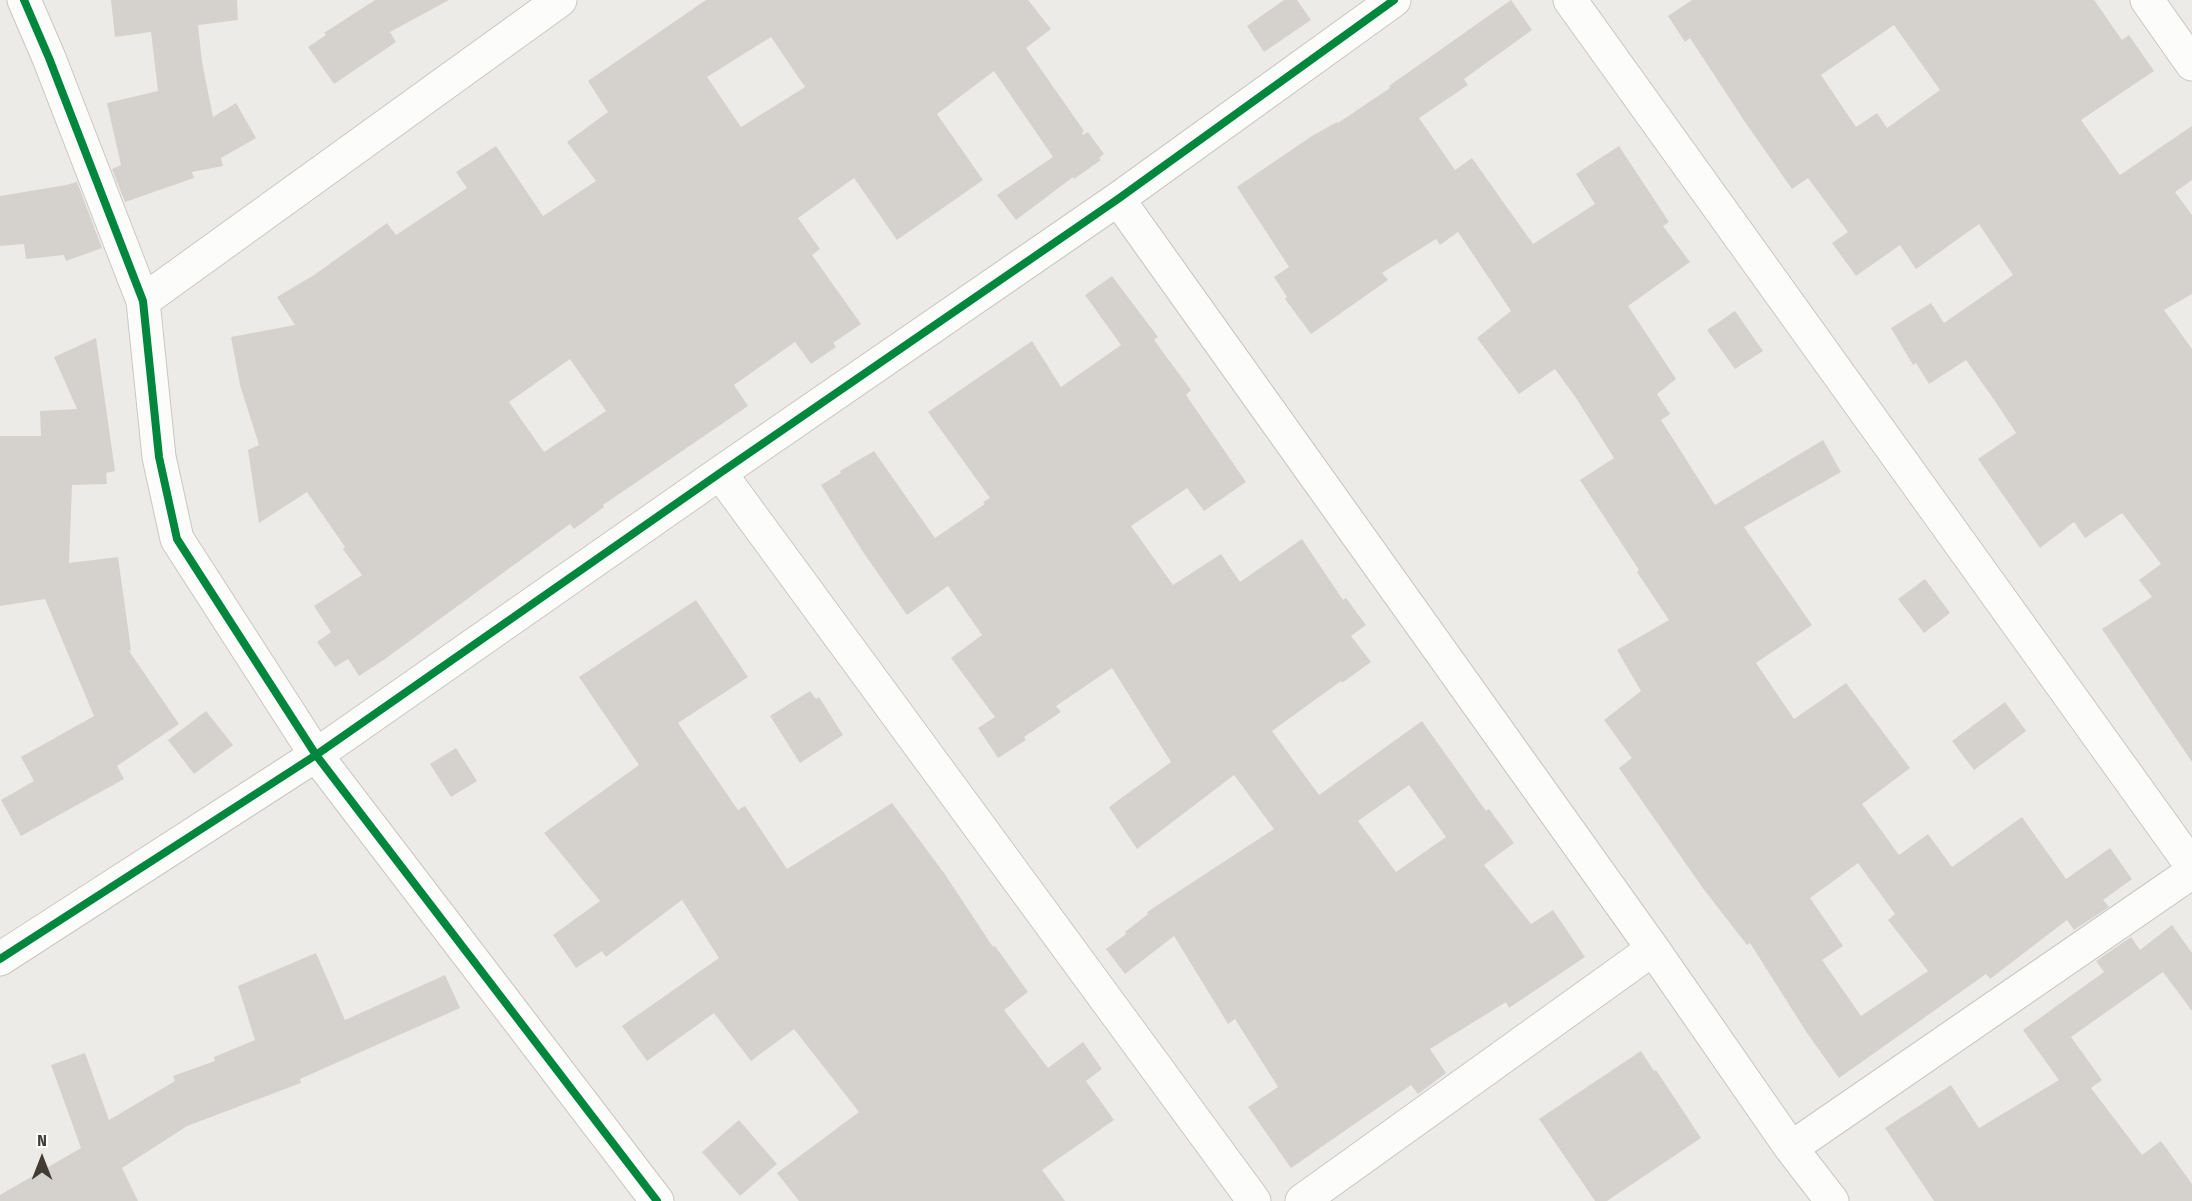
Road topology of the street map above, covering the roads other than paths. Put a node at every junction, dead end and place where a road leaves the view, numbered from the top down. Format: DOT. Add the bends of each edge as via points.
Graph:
graph roads {
  1 [pos="24,0"];
  2 [pos="560,0"];
  3 [pos="1394,0"];
  4 [pos="1570,0"];
  5 [pos="2146,0"];
  6 [pos="2192,64"];
  7 [pos="1118,199"];
  8 [pos="143,301"];
  9 [pos="720,472"];
  10 [pos="316,755"];
  11 [pos="2192,866"];
  12 [pos="2192,873"];
  13 [pos="1653,949"];
  14 [pos="0,959"];
  15 [pos="1791,1148"];
  16 [pos="657,1201"];
  17 [pos="1254,1201"];
  18 [pos="1302,1201"];
  19 [pos="1832,1201"];
  1 -- 8 [label="street"];
  2 -- 8 [label="street"];
  3 -- 7 [label="street"];
  4 -- 11 [label="street"];
  5 -- 6 [label="street"];
  7 -- 9 [label="street"];
  7 -- 13 [label="street"];
  8 -- 10 [label="street" via="159,457 177,539"];
  9 -- 10 [label="street"];
  9 -- 17 [label="street"];
  10 -- 14 [label="street"];
  10 -- 16 [label="street"];
  12 -- 15 [label="street"];
  13 -- 15 [label="street"];
  13 -- 18 [label="street"];
  15 -- 19 [label="street"];
}
